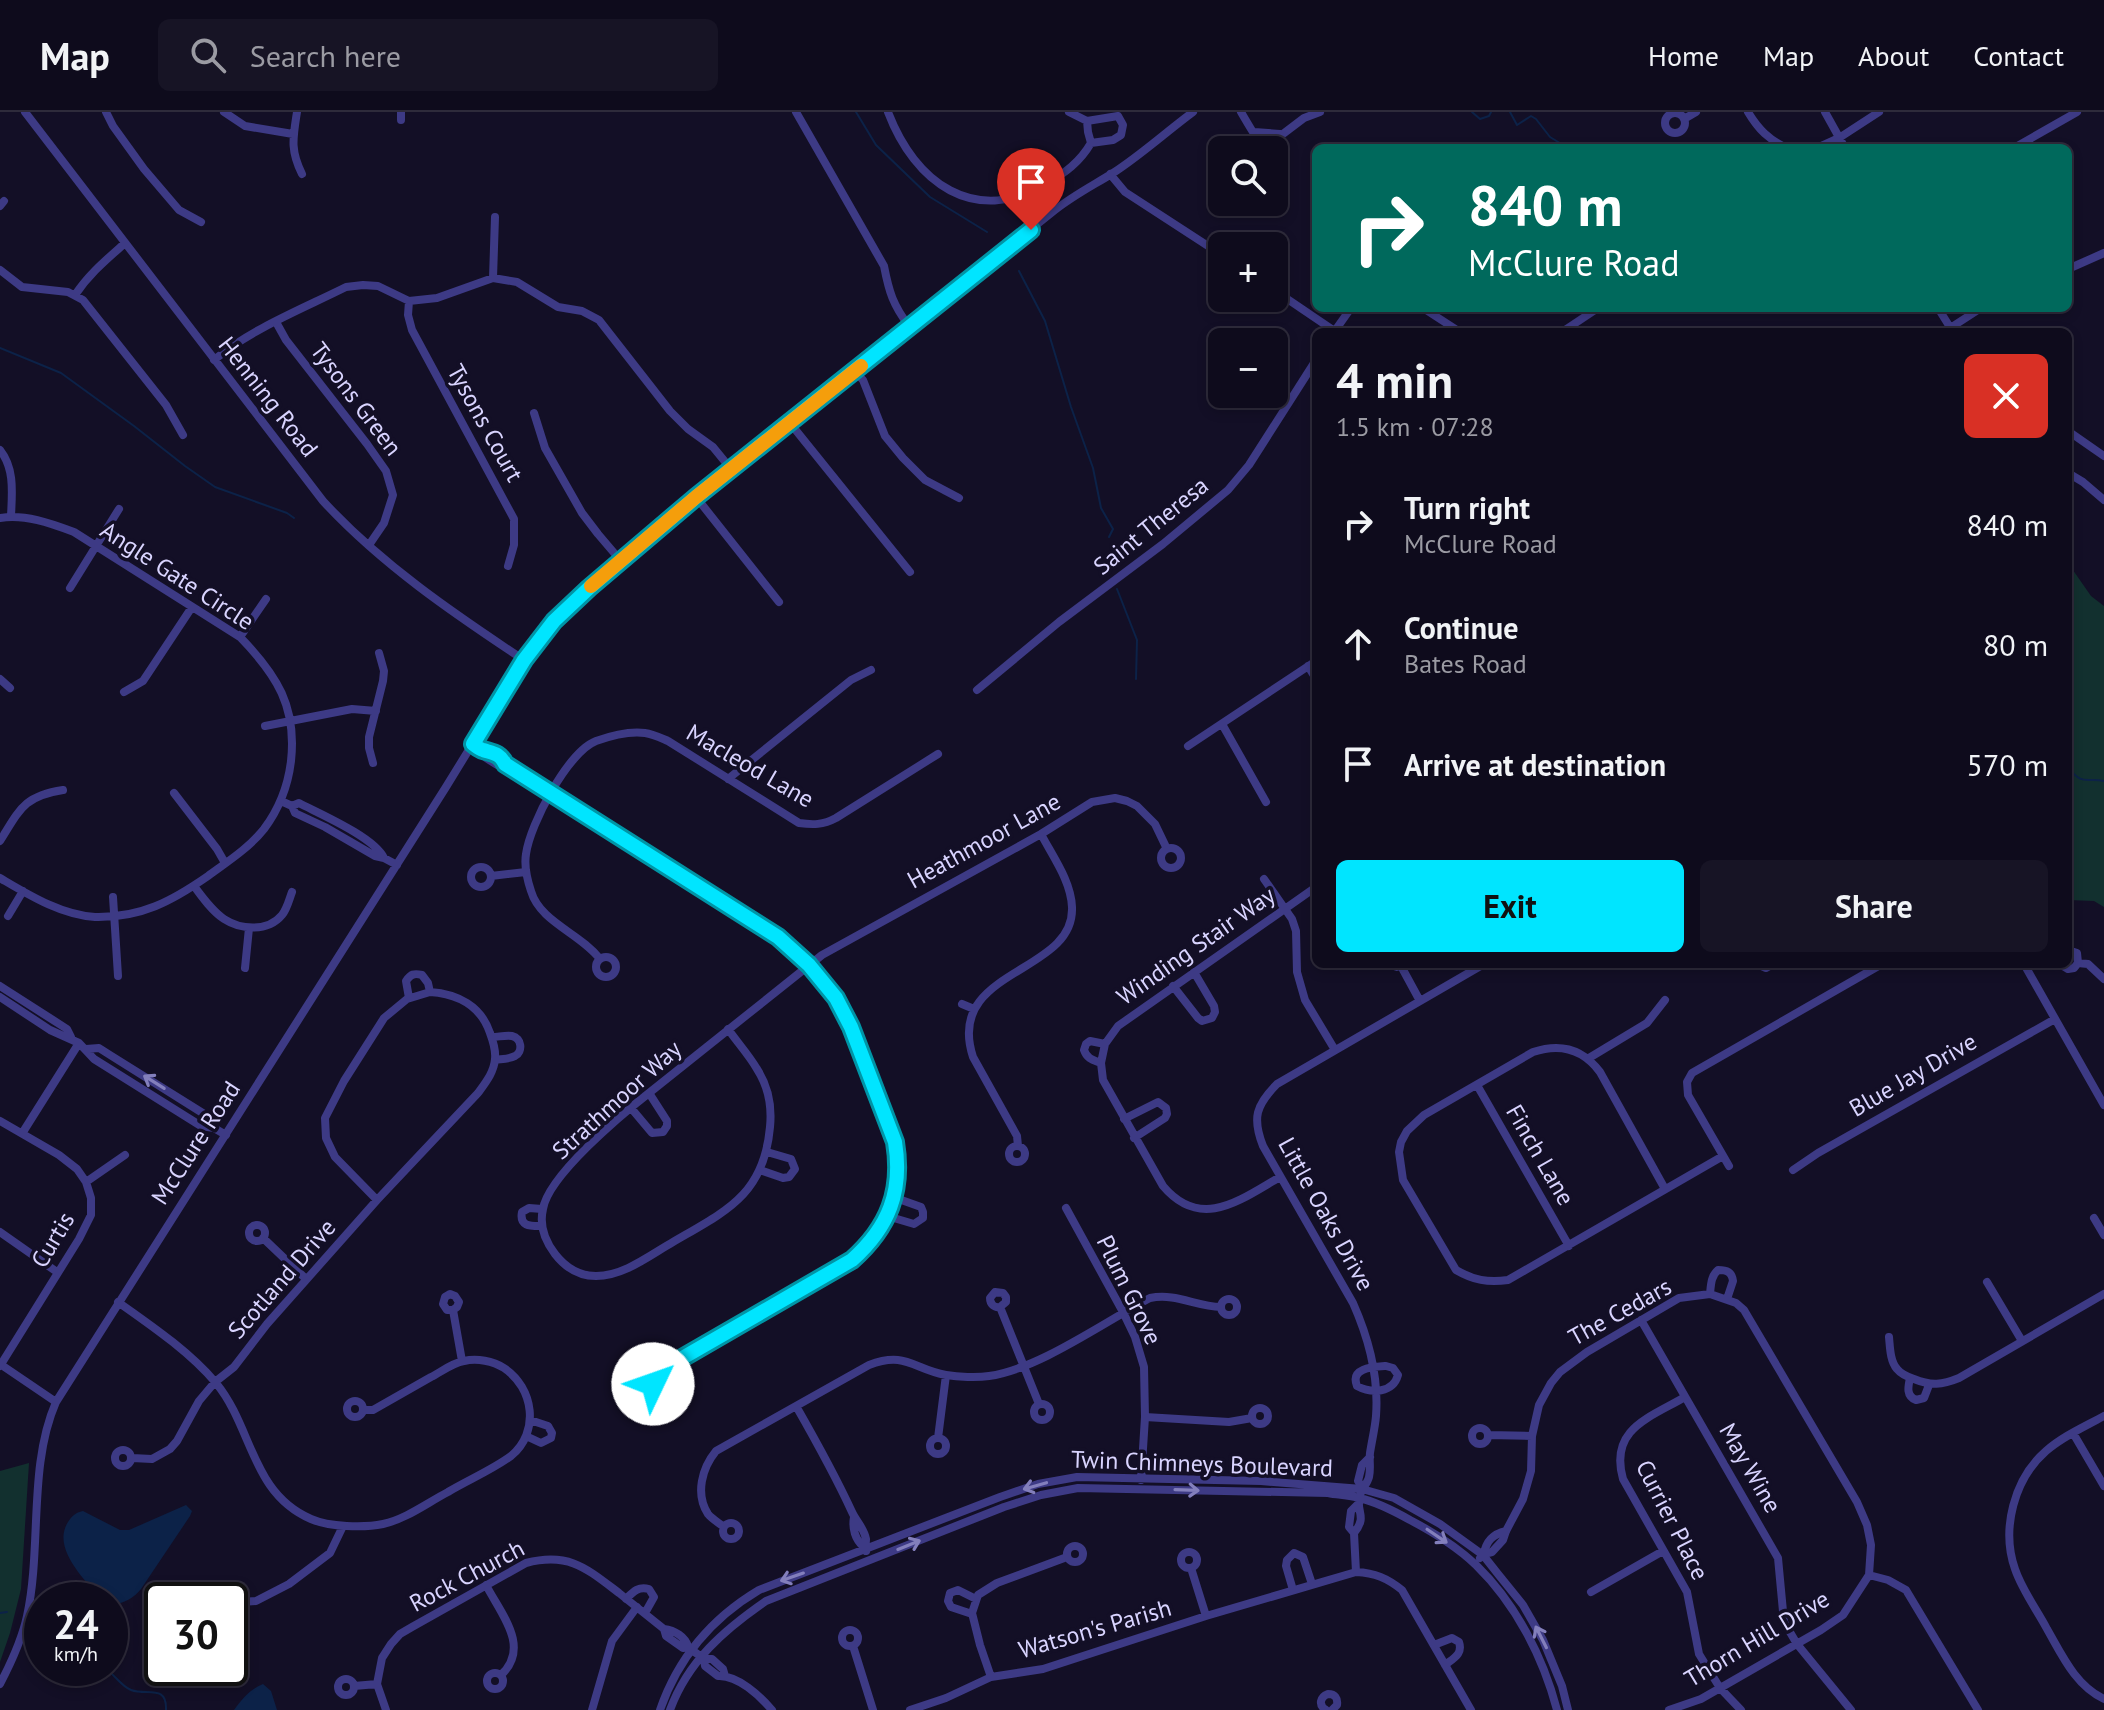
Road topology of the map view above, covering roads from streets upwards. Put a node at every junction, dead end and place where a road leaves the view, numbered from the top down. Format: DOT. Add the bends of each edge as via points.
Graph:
graph roads {
  1 [pos="25,112"];
  2 [pos="106,112"];
  3 [pos="224,112"];
  4 [pos="297,112"];
  5 [pos="796,112"];
  6 [pos="888,112"];
  7 [pos="1069,112"];
  8 [pos="1193,112"];
  9 [pos="1241,112"];
  10 [pos="1320,112"];
  11 [pos="1696,112"];
  12 [pos="1748,112"];
  13 [pos="1825,112"];
  14 [pos="1879,112"];
  15 [pos="2077,112"];
  16 [pos="1305,115"];
  17 [pos="1684,119"];
  18 [pos="1087,121"];
  19 [pos="293,134"];
  20 [pos="1839,138"];
  21 [pos="1091,143"];
  22 [pos="1777,144"];
  23 [pos="1826,144"];
  24 [pos="1843,144"];
  25 [pos="2021,144"];
  26 [pos="302,174"];
  27 [pos="1110,174"];
  28 [pos="495,217"];
  29 [pos="201,222"];
  30 [pos="125,243"];
  31 [pos="1208,246"];
  32 [pos="2104,253"];
  33 [pos="2072,267"];
  34 [pos="0,270"];
  35 [pos="493,278"];
  36 [pos="75,295"];
  37 [pos="1288,300"];
  38 [pos="409,301"];
  39 [pos="1429,312"];
  40 [pos="1592,312"];
  41 [pos="1975,312"];
  42 [pos="276,322"];
  43 [pos="909,326"];
  44 [pos="1329,328"];
  45 [pos="1454,328"];
  46 [pos="1568,328"];
  47 [pos="1952,328"];
  48 [pos="214,360"];
  49 [pos="1312,366"];
  50 [pos="854,371"];
  51 [pos="534,413"];
  52 [pos="790,423"];
  53 [pos="2072,434"];
  54 [pos="183,435"];
  55 [pos="0,450"];
  56 [pos="2104,456"];
  57 [pos="731,469"];
  58 [pos="2072,476"];
  59 [pos="696,497"];
  60 [pos="959,498"];
  61 [pos="2104,500"];
  62 [pos="119,509"];
  63 [pos="11,516"];
  64 [pos="0,518"];
  65 [pos="369,545"];
  66 [pos="96,546"];
  67 [pos="621,561"];
  68 [pos="508,566"];
  69 [pos="910,572"];
  70 [pos="70,588"];
  71 [pos="266,599"];
  72 [pos="779,602"];
  73 [pos="192,607"];
  74 [pos="240,637"];
  75 [pos="379,653"];
  76 [pos="524,660"];
  77 [pos="1312,664"];
  78 [pos="871,670"];
  79 [pos="0,679"];
  80 [pos="10,688"];
  81 [pos="977,690"];
  82 [pos="124,692"];
  83 [pos="376,711"];
  84 [pos="292,721"];
  85 [pos="1222,724"];
  86 [pos="265,726"];
  87 [pos="473,744"];
  88 [pos="1188,746"];
  89 [pos="938,754"];
  90 [pos="373,763"];
  91 [pos="728,779"];
  92 [pos="63,790"];
  93 [pos="174,793"];
  94 [pos="550,794"];
  95 [pos="281,801"];
  96 [pos="1266,802"];
  97 [pos="1041,834"];
  98 [pos="0,841"];
  99 [pos="1167,849"];
  100 [pos="225,863"];
  101 [pos="397,865"];
  102 [pos="526,872"];
  103 [pos="491,876"];
  104 [pos="0,878"];
  105 [pos="1264,879"];
  106 [pos="194,886"];
  107 [pos="1312,890"];
  108 [pos="23,891"];
  109 [pos="292,892"];
  110 [pos="113,897"];
  111 [pos="1286,908"];
  112 [pos="8,916"];
  113 [pos="115,916"];
  114 [pos="249,928"];
  115 [pos="2072,951"];
  116 [pos="600,959"];
  117 [pos="2078,963"];
  118 [pos="809,965"];
  119 [pos="245,968"];
  120 [pos="1404,968"];
  121 [pos="1477,968"];
  122 [pos="1875,968"];
  123 [pos="2026,968"];
  124 [pos="2066,968"];
  125 [pos="1194,972"];
  126 [pos="118,976"];
  127 [pos="2104,979"];
  128 [pos="0,986"];
  129 [pos="1173,986"];
  130 [pos="430,992"];
  131 [pos="0,997"];
  132 [pos="409,998"];
  133 [pos="1665,1000"];
  134 [pos="1420,1001"];
  135 [pos="962,1004"];
  136 [pos="974,1009"];
  137 [pos="2055,1019"];
  138 [pos="728,1029"];
  139 [pos="71,1037"];
  140 [pos="492,1037"];
  141 [pos="1105,1044"];
  142 [pos="83,1046"];
  143 [pos="1335,1050"];
  144 [pos="1589,1058"];
  145 [pos="495,1060"];
  146 [pos="1101,1063"];
  147 [pos="1477,1085"];
  148 [pos="649,1093"];
  149 [pos="2104,1105"];
  150 [pos="631,1108"];
  151 [pos="1124,1119"];
  152 [pos="0,1121"];
  153 [pos="23,1132"];
  154 [pos="226,1135"];
  155 [pos="1134,1138"];
  156 [pos="1018,1146"];
  157 [pos="767,1152"];
  158 [pos="125,1155"];
  159 [pos="1723,1156"];
  160 [pos="1729,1166"];
  161 [pos="760,1170"];
  162 [pos="1793,1170"];
  163 [pos="1280,1177"];
  164 [pos="86,1182"];
  165 [pos="1665,1189"];
  166 [pos="893,1197"];
  167 [pos="377,1200"];
  168 [pos="1066,1208"];
  169 [pos="542,1209"];
  170 [pos="887,1216"];
  171 [pos="2094,1218"];
  172 [pos="542,1226"];
  173 [pos="0,1232"];
  174 [pos="2104,1235"];
  175 [pos="263,1238"];
  176 [pos="1569,1246"];
  177 [pos="57,1272"];
  178 [pos="306,1279"];
  179 [pos="1987,1282"];
  180 [pos="1710,1294"];
  181 [pos="2104,1294"];
  182 [pos="1727,1299"];
  183 [pos="118,1302"];
  184 [pos="1000,1307"];
  185 [pos="1221,1307"];
  186 [pos="453,1310"];
  187 [pos="1123,1312"];
  188 [pos="1641,1320"];
  189 [pos="1889,1337"];
  190 [pos="2022,1341"];
  191 [pos="462,1361"];
  192 [pos="0,1365"];
  193 [pos="1023,1366"];
  194 [pos="1374,1368"];
  195 [pos="658,1372"];
  196 [pos="946,1375"];
  197 [pos="1910,1378"];
  198 [pos="215,1382"];
  199 [pos="1929,1385"];
  200 [pos="1376,1391"];
  201 [pos="1685,1397"];
  202 [pos="56,1402"];
  203 [pos="1039,1404"];
  204 [pos="796,1406"];
  205 [pos="363,1410"];
  206 [pos="2104,1416"];
  207 [pos="1145,1417"];
  208 [pos="1252,1418"];
  209 [pos="530,1420"];
  210 [pos="2073,1433"];
  211 [pos="1488,1435"];
  212 [pos="526,1436"];
  213 [pos="1532,1436"];
  214 [pos="938,1438"];
  215 [pos="132,1458"];
  216 [pos="1141,1477"];
  217 [pos="2104,1486"];
  218 [pos="1140,1488"];
  219 [pos="1361,1494"];
  220 [pos="343,1526"];
  221 [pos="724,1527"];
  222 [pos="865,1548"];
  223 [pos="1663,1551"];
  224 [pos="1483,1555"];
  225 [pos="1067,1557"];
  226 [pos="869,1561"];
  227 [pos="1475,1564"];
  228 [pos="1191,1568"];
  229 [pos="1356,1572"];
  230 [pos="1869,1575"];
  231 [pos="1312,1584"];
  232 [pos="486,1585"];
  233 [pos="1293,1590"];
  234 [pos="1591,1592"];
  235 [pos="626,1599"];
  236 [pos="976,1599"];
  237 [pos="248,1602"];
  238 [pos="641,1610"];
  239 [pos="972,1614"];
  240 [pos="1206,1616"];
  241 [pos="1797,1644"];
  242 [pos="1434,1645"];
  243 [pos="853,1646"];
  244 [pos="689,1648"];
  245 [pos="702,1658"];
  246 [pos="1445,1665"];
  247 [pos="501,1675"];
  248 [pos="991,1677"];
  249 [pos="0,1684"];
  250 [pos="377,1684"];
  251 [pos="354,1686"];
  252 [pos="1720,1688"];
  253 [pos="2104,1699"];
  254 [pos="386,1710"];
  255 [pos="592,1710"];
  256 [pos="660,1710"];
  257 [pos="670,1710"];
  258 [pos="772,1710"];
  259 [pos="873,1710"];
  260 [pos="910,1710"];
  261 [pos="1325,1710"];
  262 [pos="1332,1710"];
  263 [pos="1471,1710"];
  264 [pos="1557,1710"];
  265 [pos="1568,1710"];
  266 [pos="1669,1710"];
  267 [pos="1741,1710"];
  268 [pos="1851,1710"];
  269 [pos="1978,1710"];
  1 -- 30 [label="street, Henning Road"];
  2 -- 29 [label="street" via="170,200"];
  3 -- 19 [label="street" via="245,126"];
  4 -- 19 [label="street"];
  5 -- 43 [label="street" via="884,266 895,308"];
  6 -- 21 [label="street" via="918,162 937,182 956,195 980,201 1033,192 1082,159"];
  7 -- 18 [label="street"];
  8 -- 27 [label="street, McClure Road"];
  9 -- 16 [label="street" via="1261,145 1267,146"];
  10 -- 16 [label="street"];
  11 -- 17 [label="street"];
  12 -- 22 [label="street"];
  13 -- 20 [label="street"];
  14 -- 20 [label="street"];
  15 -- 25 [label="street"];
  18 -- 21 [label="street"];
  18 -- 21 [label="street" via="1118,116 1123,125 1113,140"];
  19 -- 26 [label="street" via="293,157"];
  20 -- 23 [label="street"];
  20 -- 24 [label="street"];
  27 -- 31 [label="street" via="1125,192"];
  27 -- 43 [label="street, McClure Road" via="1078,192"];
  28 -- 35 [label="street"];
  30 -- 36 [label="street"];
  30 -- 48 [label="street, Henning Road"];
  32 -- 33 [label="street"];
  34 -- 36 [label="street" via="22,287"];
  35 -- 38 [label="street" via="437,298"];
  35 -- 57 [label="street" via="517,282 558,307 599,320 670,411"];
  36 -- 54 [label="street" via="148,381"];
  37 -- 44 [label="street"];
  38 -- 42 [label="street" via="378,286 346,287"];
  38 -- 68 [label="street, Tysons Court" via="412,330 514,519"];
  39 -- 45 [label="street"];
  40 -- 46 [label="street"];
  41 -- 47 [label="street"];
  42 -- 48 [label="street"];
  42 -- 65 [label="street, Tysons Green" via="386,471 393,495 384,523"];
  43 -- 50 [label="street, McClure Road"];
  48 -- 65 [label="street, Henning Road" via="323,501"];
  49 -- 81 [label="street, Saint Theresa" via="1228,490"];
  50 -- 52 [label="street, McClure Road"];
  50 -- 60 [label="street" via="863,380 885,436 903,458 925,480"];
  51 -- 67 [label="street" via="545,448 582,513"];
  52 -- 57 [label="street, McClure Road"];
  52 -- 69 [label="street"];
  53 -- 56 [label="street"];
  55 -- 63 [label="street" via="11,470"];
  57 -- 59 [label="street, McClure Road"];
  58 -- 61 [label="street"];
  59 -- 67 [label="street, McClure Road"];
  59 -- 72 [label="street"];
  62 -- 66 [label="street"];
  63 -- 64 [label="street, Angle Gate Circle"];
  63 -- 66 [label="street, Angle Gate Circle" via="49,522"];
  65 -- 76 [label="street, Henning Road" via="446,608"];
  66 -- 70 [label="street"];
  66 -- 73 [label="street, Angle Gate Circle"];
  67 -- 76 [label="street, McClure Road" via="554,621"];
  71 -- 74 [label="street"];
  73 -- 74 [label="street, Angle Gate Circle"];
  73 -- 82 [label="street" via="143,681"];
  74 -- 84 [label="street, Angle Gate Circle" via="278,683"];
  75 -- 83 [label="street" via="384,671"];
  76 -- 87 [label="street, McClure Road"];
  77 -- 85 [label="street"];
  78 -- 91 [label="street" via="851,680"];
  79 -- 80 [label="street"];
  83 -- 84 [label="street" via="352,709"];
  83 -- 90 [label="street" via="369,737"];
  84 -- 86 [label="street"];
  84 -- 95 [label="street, Angle Gate Circle" via="289,776"];
  85 -- 88 [label="street"];
  85 -- 96 [label="street"];
  87 -- 94 [label="street" via="486,758 505,764"];
  87 -- 101 [label="street, McClure Road"];
  89 -- 91 [label="street, Macleod Lane" via="836,818 815,825 799,823"];
  91 -- 94 [label="street, Macleod Lane" via="668,741 645,733 624,734 594,742 577,754"];
  92 -- 98 [label="street" via="29,801"];
  93 -- 100 [label="street"];
  94 -- 102 [label="street, Macleod Lane" via="531,831"];
  94 -- 118 [label="street" via="778,937"];
  95 -- 100 [label="street, Angle Gate Circle" via="263,830"];
  95 -- 101 [label="street"];
  97 -- 99 [label="street, Heathmoor Lane" via="1092,802 1115,798 1137,806 1155,824"];
  97 -- 118 [label="street, Heathmoor Lane"];
  97 -- 136 [label="street" via="1072,897 1069,925 1053,948 987,993"];
  100 -- 106 [label="street, Angle Gate Circle"];
  101 -- 154 [label="street, McClure Road"];
  102 -- 103 [label="street"];
  102 -- 116 [label="street" via="545,914"];
  104 -- 108 [label="street, Angle Gate Circle"];
  105 -- 111 [label="street"];
  106 -- 113 [label="street, Angle Gate Circle" via="164,904"];
  106 -- 114 [label="street" via="225,920"];
  107 -- 111 [label="street, Winding Stair Way"];
  108 -- 112 [label="street"];
  108 -- 113 [label="street, Angle Gate Circle" via="72,913"];
  109 -- 114 [label="street" via="275,922"];
  110 -- 113 [label="street"];
  111 -- 125 [label="street, Winding Stair Way"];
  111 -- 143 [label="street" via="1296,931 1297,972 1305,1000"];
  113 -- 126 [label="street"];
  114 -- 119 [label="street"];
  115 -- 117 [label="street"];
  117 -- 124 [label="street"];
  117 -- 127 [label="street" via="2088,964"];
  118 -- 138 [label="street, Strathmoor Way"];
  118 -- 166 [label="street" via="851,1027 895,1142 898,1177"];
  120 -- 134 [label="street"];
  121 -- 134 [label="street, Little Oaks Drive"];
  122 -- 159 [label="street" via="1692,1073 1688,1095"];
  123 -- 137 [label="street"];
  125 -- 129 [label="street, Winding Stair Way"];
  125 -- 129 [label="street" via="1214,1006 1212,1018 1198,1018"];
  128 -- 139 [label="street" via="67,1029"];
  129 -- 141 [label="street, Winding Stair Way" via="1118,1026"];
  130 -- 132 [label="street"];
  130 -- 132 [label="street" via="422,975 415,973 406,981"];
  130 -- 140 [label="street" via="468,1002"];
  131 -- 139 [label="street" via="50,1030"];
  132 -- 167 [label="street" via="384,1018 325,1118 335,1157"];
  133 -- 144 [label="street" via="1647,1023"];
  134 -- 143 [label="street, Little Oaks Drive"];
  135 -- 136 [label="street"];
  136 -- 156 [label="street" via="969,1045"];
  137 -- 149 [label="street"];
  137 -- 162 [label="street, Blue Jay Drive"];
  138 -- 148 [label="street, Strathmoor Way"];
  138 -- 157 [label="street, Strathmoor Way" via="758,1070 768,1095"];
  139 -- 142 [label="street"];
  140 -- 145 [label="street"];
  140 -- 145 [label="street" via="518,1038 521,1050"];
  141 -- 146 [label="street"];
  141 -- 146 [label="street, Winding Stair Way" via="1090,1041 1084,1050"];
  142 -- 153 [label="street" via="72,1051"];
  142 -- 154 [label="street" via="99,1048 209,1117"];
  143 -- 163 [label="street, Little Oaks Drive" via="1277,1084 1258,1110 1257,1130"];
  144 -- 147 [label="street" via="1547,1047"];
  144 -- 165 [label="street"];
  145 -- 167 [label="street, Scotland Drive" via="478,1093"];
  146 -- 151 [label="street, Winding Stair Way" via="1103,1080"];
  147 -- 176 [label="street, Finch Lane"];
  147 -- 176 [label="street" via="1424,1115 1407,1131 1399,1152 1403,1180 1456,1270 1468,1277 1508,1280"];
  148 -- 150 [label="street, Strathmoor Way"];
  148 -- 150 [label="street" via="667,1121 663,1132 652,1133"];
  150 -- 169 [label="street, Strathmoor Way" via="567,1170"];
  151 -- 155 [label="street, Winding Stair Way"];
  151 -- 155 [label="street" via="1152,1103 1166,1108 1165,1118"];
  152 -- 153 [label="street"];
  153 -- 164 [label="street" via="77,1169"];
  154 -- 183 [label="street, McClure Road"];
  155 -- 163 [label="street, Winding Stair Way" via="1170,1195 1189,1207 1225,1207"];
  157 -- 161 [label="street, Strathmoor Way"];
  157 -- 161 [label="street" via="791,1159 795,1169 783,1178"];
  158 -- 164 [label="street"];
  159 -- 160 [label="street"];
  159 -- 165 [label="street"];
  161 -- 172 [label="street, Strathmoor Way" via="743,1196 720,1214 621,1272 595,1277 566,1267 546,1241"];
  163 -- 194 [label="street, Little Oaks Drive" via="1353,1303"];
  164 -- 177 [label="street, Curtis" via="91,1215"];
  165 -- 176 [label="street"];
  166 -- 170 [label="street"];
  166 -- 170 [label="street" via="921,1207 923,1218 914,1224"];
  167 -- 178 [label="street, Scotland Drive"];
  168 -- 187 [label="street, Plum Grove"];
  169 -- 172 [label="street, Strathmoor Way"];
  169 -- 172 [label="street, Strathmoor Way" via="529,1208 521,1217 528,1226"];
  170 -- 195 [label="street" via="852,1260"];
  171 -- 174 [label="street"];
  173 -- 177 [label="street"];
  175 -- 178 [label="street"];
  177 -- 192 [label="street, Curtis"];
  178 -- 198 [label="street, Scotland Drive" via="234,1367"];
  179 -- 190 [label="street"];
  180 -- 182 [label="street, The Cedars"];
  180 -- 182 [label="street" via="1714,1273 1725,1270 1733,1281"];
  180 -- 188 [label="street, The Cedars" via="1679,1298"];
  181 -- 190 [label="street"];
  182 -- 230 [label="street, The Cedars" via="1744,1310 1857,1502 1871,1545"];
  183 -- 198 [label="street" via="166,1336"];
  183 -- 202 [label="street, McClure Road"];
  184 -- 193 [label="street"];
  185 -- 187 [label="street" via="1159,1296"];
  186 -- 191 [label="street"];
  187 -- 193 [label="street"];
  187 -- 207 [label="street, Plum Grove" via="1144,1367"];
  188 -- 201 [label="street, May Wine"];
  188 -- 213 [label="street, The Cedars" via="1560,1372 1539,1405"];
  189 -- 197 [label="street" via="1892,1360"];
  190 -- 199 [label="street" via="1959,1378"];
  191 -- 205 [label="street" via="373,1410"];
  191 -- 209 [label="street" via="484,1360 516,1378 528,1395"];
  192 -- 202 [label="street"];
  193 -- 196 [label="street" via="989,1376"];
  193 -- 203 [label="street"];
  194 -- 200 [label="street, Little Oaks Drive"];
  194 -- 200 [label="street" via="1363,1369 1355,1379 1357,1386"];
  194 -- 200 [label="street" via="1393,1368 1398,1375 1391,1387"];
  196 -- 204 [label="street" via="883,1360"];
  196 -- 214 [label="street"];
  197 -- 199 [label="street"];
  197 -- 199 [label="street" via="1908,1393 1916,1400 1924,1398"];
  198 -- 215 [label="street, Scotland Drive" via="170,1449 146,1460"];
  198 -- 220 [label="street" via="277,1495 312,1520"];
  200 -- 219 [label="street, Little Oaks Drive" via="1371,1468"];
  201 -- 223 [label="street, Currier Place" via="1635,1426 1619,1452 1623,1479"];
  201 -- 241 [label="street, May Wine" via="1778,1558 1784,1622"];
  202 -- 249 [label="street, McClure Road" via="42,1447 27,1618"];
  204 -- 221 [label="street" via="719,1448 709,1459 701,1491 708,1513"];
  204 -- 222 [label="street" via="839,1481 858,1543"];
  206 -- 210 [label="street"];
  207 -- 208 [label="street" via="1229,1422"];
  207 -- 216 [label="street, Plum Grove"];
  209 -- 212 [label="street"];
  209 -- 212 [label="street" via="548,1426 551,1438 541,1443"];
  210 -- 217 [label="street"];
  210 -- 253 [label="street" via="2045,1452 2027,1474 2012,1509 2010,1543 2016,1573 2069,1666 2085,1687"];
  211 -- 213 [label="street"];
  212 -- 220 [label="street" via="513,1454 404,1516 382,1524"];
  213 -- 224 [label="street, The Cedars" via="1523,1499 1503,1540"];
  216 -- 218 [label="street, Plum Grove"];
  216 -- 219 [label="street, Twin Chimneys Boulevard" via="1261,1481"];
  216 -- 222 [label="street, Twin Chimneys Boulevard, one-way" via="1077,1477 1038,1484"];
  218 -- 219 [label="street, Twin Chimneys Boulevard, one-way"];
  226 -- 218 [label="street, Twin Chimneys Boulevard, one-way" via="1041,1495 1078,1488"];
  219 -- 224 [label="street, Twin Chimneys Boulevard" via="1386,1495 1405,1503"];
  219 -- 227 [label="street, Twin Chimneys Boulevard, one-way" via="1434,1533"];
  219 -- 229 [label="street, Little Oaks Drive" via="1362,1514 1354,1533"];
  220 -- 237 [label="street" via="330,1553 289,1584"];
  222 -- 226 [label="street"];
  222 -- 244 [label="street, Twin Chimneys Boulevard, one-way" via="759,1590"];
  223 -- 234 [label="street"];
  223 -- 252 [label="street, Currier Place" via="1687,1592 1699,1654"];
  224 -- 227 [label="street, The Cedars"];
  265 -- 224 [label="street, Twin Chimneys Boulevard, one-way" via="1543,1640"];
  225 -- 236 [label="street" via="997,1583"];
  226 -- 245 [label="street, Twin Chimneys Boulevard" via="766,1601 738,1620"];
  227 -- 264 [label="street, Twin Chimneys Boulevard" via="1514,1611"];
  228 -- 240 [label="street"];
  229 -- 231 [label="street, Watson's Parish"];
  229 -- 242 [label="street" via="1378,1575 1402,1590"];
  230 -- 241 [label="street, Thorn Hill Drive" via="1843,1615"];
  230 -- 269 [label="street" via="1906,1590"];
  231 -- 233 [label="street, Watson's Parish"];
  231 -- 233 [label="street" via="1303,1557 1294,1553 1286,1566"];
  232 -- 235 [label="street, Rock Church" via="526,1563 566,1560 587,1568"];
  232 -- 247 [label="street" via="515,1643 514,1658"];
  232 -- 250 [label="street, Rock Church" via="400,1634 382,1658"];
  233 -- 240 [label="street, Watson's Parish"];
  235 -- 238 [label="street, Rock Church"];
  235 -- 238 [label="street" via="641,1587 649,1589 654,1597"];
  236 -- 239 [label="street"];
  236 -- 239 [label="street" via="958,1590 950,1593 951,1607"];
  238 -- 244 [label="street, Rock Church" via="666,1636"];
  238 -- 255 [label="street" via="612,1641"];
  239 -- 248 [label="street"];
  240 -- 248 [label="street, Watson's Parish" via="1043,1669"];
  241 -- 252 [label="street, Thorn Hill Drive"];
  241 -- 268 [label="street, May Wine"];
  242 -- 246 [label="street"];
  242 -- 246 [label="street" via="1452,1638 1459,1642 1459,1653"];
  243 -- 259 [label="street"];
  244 -- 245 [label="street"];
  244 -- 256 [label="street, Twin Chimneys Boulevard"];
  245 -- 257 [label="street, Twin Chimneys Boulevard"];
  245 -- 258 [label="street" via="718,1676 750,1688"];
  246 -- 263 [label="street"];
  248 -- 260 [label="street, Watson's Parish"];
  250 -- 251 [label="street"];
  250 -- 254 [label="street"];
  252 -- 266 [label="street, Thorn Hill Drive"];
  252 -- 267 [label="street, Currier Place"];
  261 -- 262 [label="street" via="1320,1701 1328,1694 1337,1700"];
}
